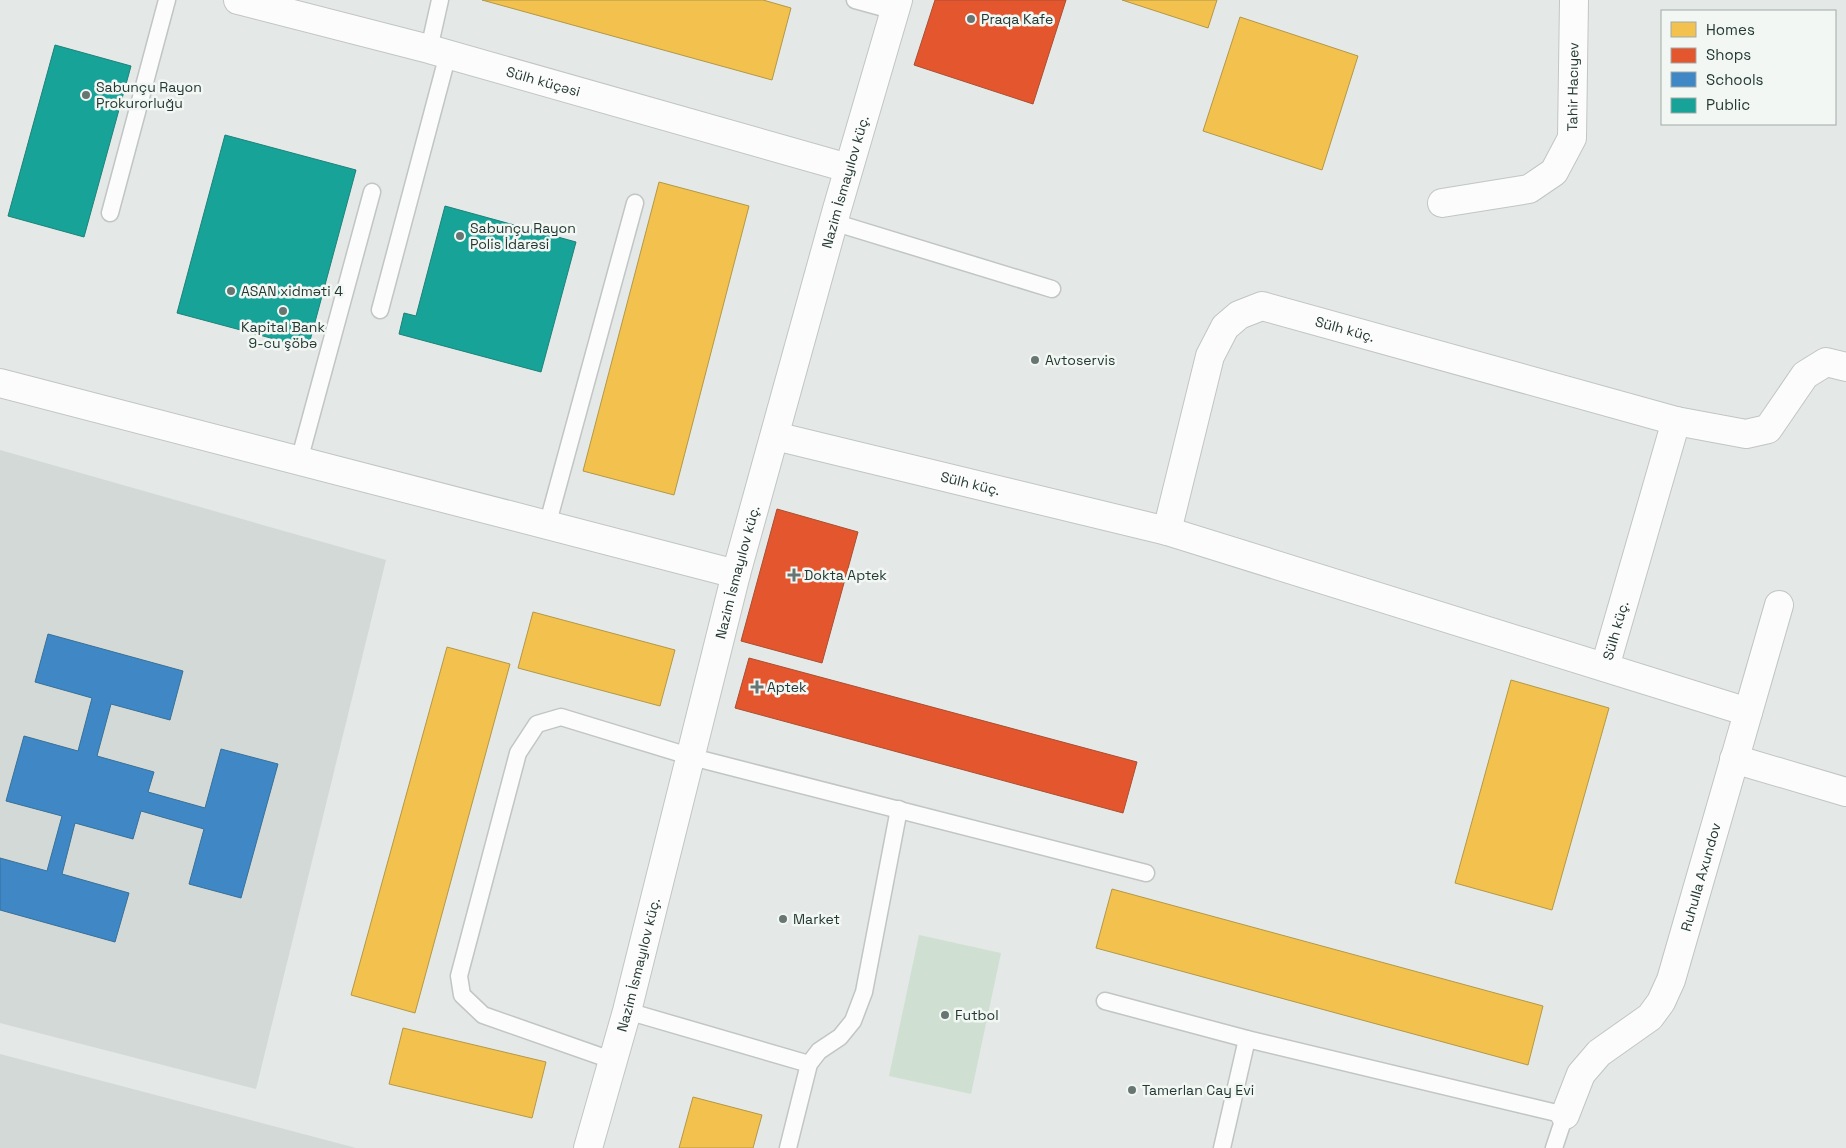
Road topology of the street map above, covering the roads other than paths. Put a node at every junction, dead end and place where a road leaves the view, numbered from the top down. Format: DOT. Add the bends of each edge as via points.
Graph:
graph roads {
  1 [pos="167,0"];
  2 [pos="238,0"];
  3 [pos="440,0"];
  4 [pos="855,0"];
  5 [pos="1574,0"];
  6 [pos="896,5"];
  7 [pos="438,52"];
  8 [pos="848,168"];
  9 [pos="372,192"];
  10 [pos="635,203"];
  11 [pos="1442,203"];
  12 [pos="110,213"];
  13 [pos="833,222"];
  14 [pos="1052,289"];
  15 [pos="380,310"];
  16 [pos="1846,367"];
  17 [pos="0,383"];
  18 [pos="1676,421"];
  19 [pos="775,436"];
  20 [pos="299,461"];
  21 [pos="547,526"];
  22 [pos="1167,531"];
  23 [pos="736,574"];
  24 [pos="1780,605"];
  25 [pos="1605,667"];
  26 [pos="1748,712"];
  27 [pos="692,757"];
  28 [pos="1734,759"];
  29 [pos="1846,792"];
  30 [pos="899,809"];
  31 [pos="1146,873"];
  32 [pos="1105,1000"];
  33 [pos="627,1011"];
  34 [pos="1247,1039"];
  35 [pos="614,1061"];
  36 [pos="810,1064"];
  37 [pos="1565,1115"];
  38 [pos="588,1148"];
  39 [pos="788,1148"];
  40 [pos="1222,1148"];
  41 [pos="1554,1148"];
  1 -- 12 [label="lane"];
  2 -- 7 [label="street, Sülh küçəsi"];
  3 -- 7 [label="lane"];
  4 -- 6 [label="lane"];
  5 -- 11 [label="street, Tahir Hacıyev" via="1572,138 1554,172 1529,189"];
  6 -- 8 [label="street, Nazim İsmayılov küç."];
  7 -- 8 [label="street, Sülh küçəsi"];
  7 -- 15 [label="lane"];
  8 -- 13 [label="street, Nazim İsmayılov küç."];
  9 -- 20 [label="lane"];
  10 -- 21 [label="lane"];
  13 -- 14 [label="lane"];
  13 -- 19 [label="street, Nazim İsmayılov küç."];
  16 -- 18 [label="street, Sülh küç." via="1826,362 1805,375 1768,429 1746,434"];
  17 -- 20 [label="street"];
  18 -- 22 [label="street, Sülh küç." via="1262,306 1239,315 1224,327 1210,356"];
  18 -- 25 [label="street, Sülh küç."];
  19 -- 22 [label="street, Sülh küç."];
  19 -- 23 [label="street, Nazim İsmayılov küç."];
  20 -- 21 [label="street"];
  21 -- 23 [label="street"];
  22 -- 25 [label="street, Sülh küç."];
  23 -- 27 [label="street, Nazim İsmayılov küç."];
  24 -- 26 [label="street, Ruhulla Axundov"];
  25 -- 26 [label="street, Sülh küç."];
  26 -- 28 [label="street, Ruhulla Axundov"];
  27 -- 30 [label="lane"];
  27 -- 33 [label="street, Nazim İsmayılov küç."];
  27 -- 35 [label="lane" via="562,717 537,724 518,753 459,976 462,995 483,1015"];
  28 -- 29 [label="street"];
  28 -- 37 [label="street, Ruhulla Axundov" via="1671,980 1661,1002 1650,1017 1598,1053 1581,1074"];
  30 -- 31 [label="lane"];
  30 -- 36 [label="lane" via="864,992 853,1021 840,1038 819,1051"];
  32 -- 34 [label="lane"];
  33 -- 35 [label="street, Nazim İsmayılov küç."];
  33 -- 36 [label="lane"];
  34 -- 37 [label="lane"];
  34 -- 40 [label="lane"];
  35 -- 38 [label="street, Nazim İsmayılov küç."];
  36 -- 39 [label="lane"];
  37 -- 41 [label="lane"];
}
